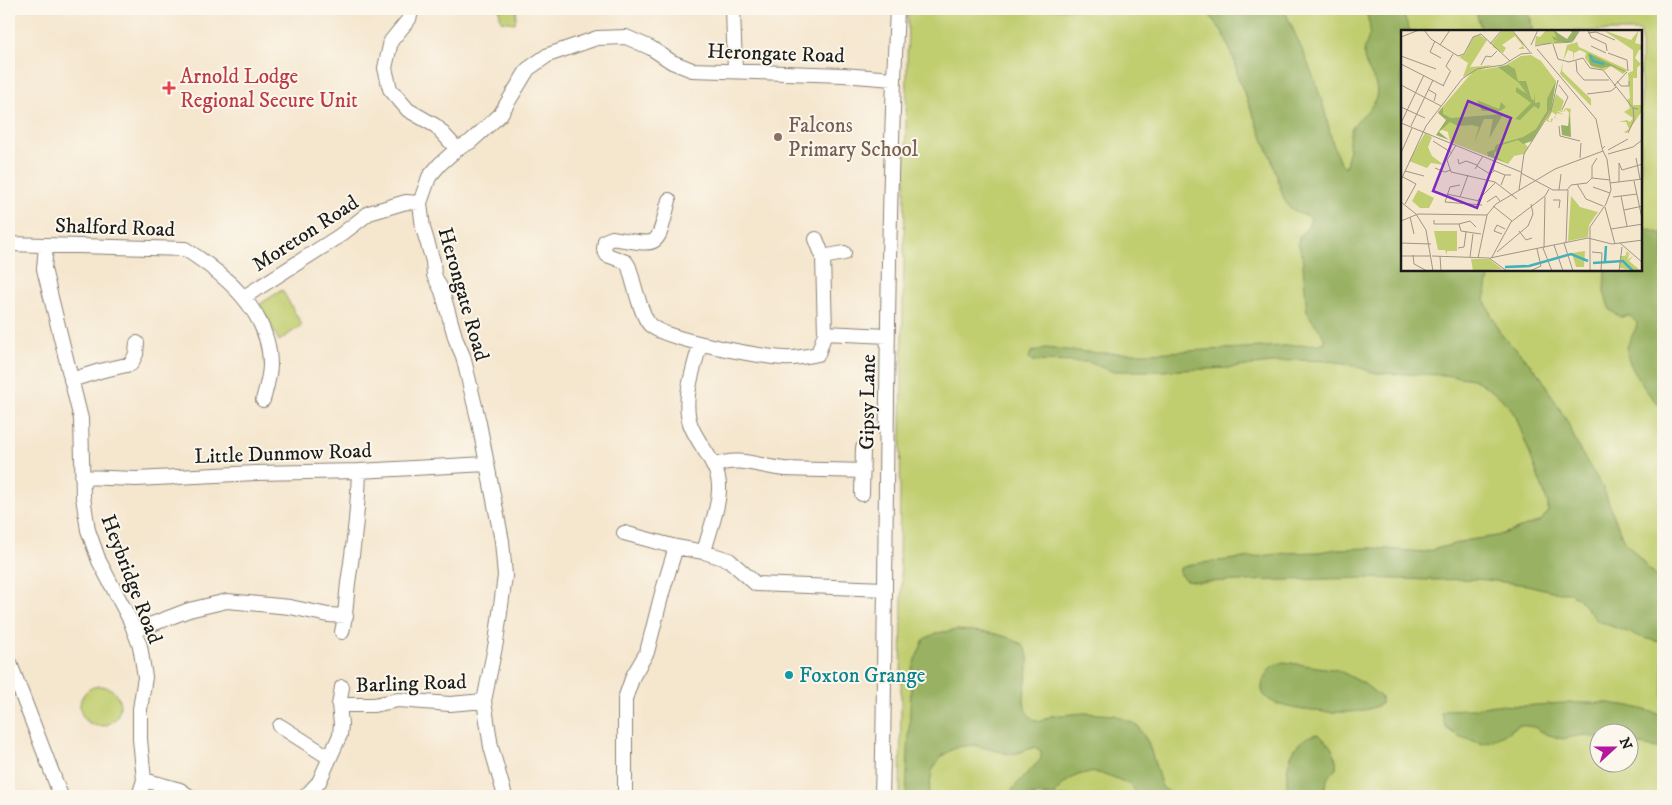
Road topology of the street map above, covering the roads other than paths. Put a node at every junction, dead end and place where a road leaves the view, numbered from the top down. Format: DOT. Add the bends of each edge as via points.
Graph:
graph roads {
  1 [pos="412,9"];
  2 [pos="733,9"];
  3 [pos="896,9"];
  4 [pos="735,71"];
  5 [pos="894,79"];
  6 [pos="457,149"];
  7 [pos="669,200"];
  8 [pos="420,203"];
  9 [pos="816,239"];
  10 [pos="9,244"];
  11 [pos="46,245"];
  12 [pos="844,253"];
  13 [pos="823,257"];
  14 [pos="244,297"];
  15 [pos="825,333"];
  16 [pos="888,336"];
  17 [pos="137,343"];
  18 [pos="700,344"];
  19 [pos="71,380"];
  20 [pos="264,400"];
  21 [pos="864,448"];
  22 [pos="486,464"];
  23 [pos="713,466"];
  24 [pos="359,471"];
  25 [pos="863,471"];
  26 [pos="82,476"];
  27 [pos="862,494"];
  28 [pos="624,533"];
  29 [pos="676,547"];
  30 [pos="704,552"];
  31 [pos="885,589"];
  32 [pos="346,616"];
  33 [pos="134,631"];
  34 [pos="342,632"];
  35 [pos="9,661"];
  36 [pos="342,687"];
  37 [pos="484,701"];
  38 [pos="339,705"];
  39 [pos="280,726"];
  40 [pos="330,758"];
  41 [pos="144,780"];
  42 [pos="61,796"];
  43 [pos="139,796"];
  44 [pos="189,796"];
  45 [pos="306,796"];
  46 [pos="504,796"];
  47 [pos="625,796"];
  48 [pos="882,796"];
  1 -- 6 [label="street" via="409,19 391,41 385,68 390,89 408,110 436,126"];
  2 -- 4 [label="street"];
  3 -- 5 [label="street, Gipsy Lane"];
  4 -- 5 [label="street, Herongate Road"];
  4 -- 6 [label="street, Herongate Road" via="692,70 626,37 597,38 548,55 528,69 500,115 470,142"];
  5 -- 16 [label="street, Gipsy Lane"];
  6 -- 8 [label="street, Herongate Road" via="429,177"];
  7 -- 18 [label="street" via="660,236 655,241 647,244 612,238 605,242 604,249 607,255 626,262 629,267 648,324 656,330"];
  8 -- 14 [label="street, Moreton Road" via="406,202 369,213"];
  8 -- 22 [label="street, Herongate Road" via="434,275 463,356"];
  9 -- 13 [label="street"];
  10 -- 11 [label="street, Shalford Road"];
  11 -- 14 [label="street, Shalford Road" via="185,249 208,264"];
  11 -- 19 [label="street, Heybridge Road" via="44,269"];
  12 -- 13 [label="street"];
  13 -- 15 [label="street"];
  14 -- 20 [label="street, Shalford Road" via="268,342 270,367"];
  15 -- 16 [label="street"];
  15 -- 18 [label="street" via="818,354 786,358"];
  16 -- 31 [label="street, Gipsy Lane"];
  17 -- 19 [label="street" via="131,364"];
  18 -- 23 [label="street" via="687,402 691,426"];
  19 -- 26 [label="street, Heybridge Road" via="81,419"];
  21 -- 25 [label="street"];
  22 -- 24 [label="street, Little Dunmow Road"];
  22 -- 37 [label="street, Herongate Road" via="502,541 505,576"];
  23 -- 25 [label="street" via="726,461 783,468"];
  23 -- 30 [label="street" via="719,482 719,495"];
  24 -- 26 [label="street, Little Dunmow Road" via="136,479"];
  24 -- 32 [label="street" via="357,523"];
  25 -- 27 [label="street"];
  26 -- 33 [label="street, Heybridge Road" via="88,530 99,561"];
  28 -- 29 [label="street"];
  29 -- 30 [label="street"];
  29 -- 47 [label="street" via="647,652 625,698"];
  30 -- 31 [label="street" via="729,560 756,584"];
  31 -- 48 [label="street, Gipsy Lane"];
  32 -- 33 [label="street" via="227,601 189,610"];
  32 -- 34 [label="street"];
  33 -- 41 [label="street, Heybridge Road" via="145,677 140,708"];
  35 -- 42 [label="street"];
  36 -- 38 [label="street, Barling Road"];
  37 -- 38 [label="street, Barling Road" via="450,704 398,700 374,705"];
  37 -- 46 [label="street, Herongate Road" via="491,747"];
  38 -- 40 [label="street, Barling Road" via="340,735"];
  39 -- 40 [label="street"];
  40 -- 45 [label="street, Barling Road" via="319,782"];
  41 -- 43 [label="street, Heybridge Road"];
  41 -- 44 [label="street" via="180,790"];
}
